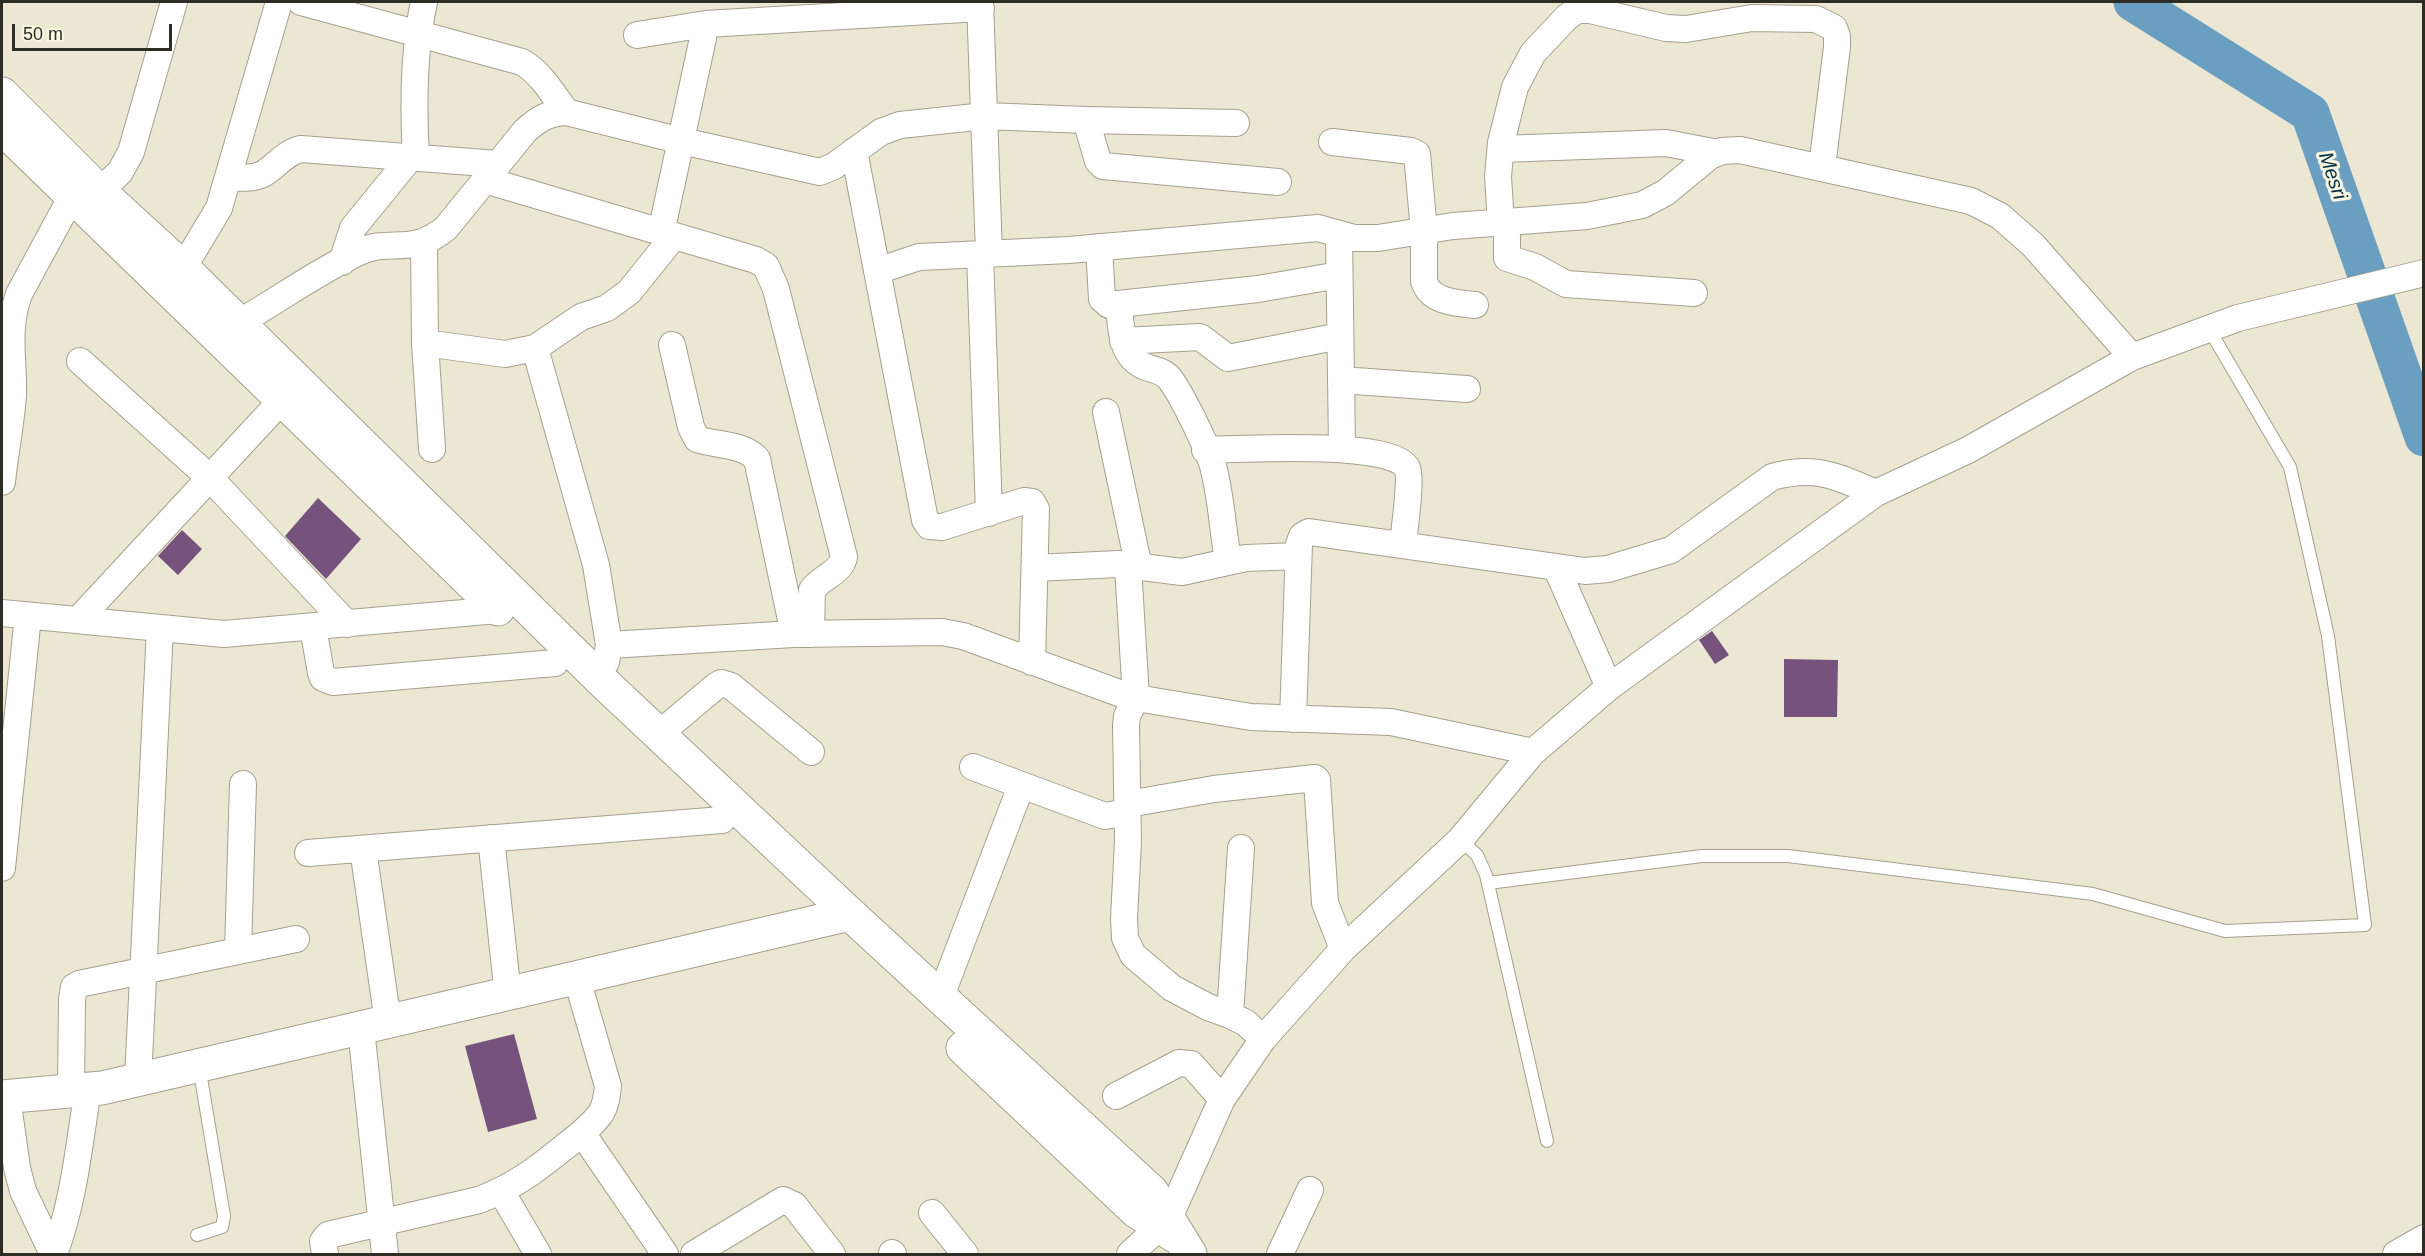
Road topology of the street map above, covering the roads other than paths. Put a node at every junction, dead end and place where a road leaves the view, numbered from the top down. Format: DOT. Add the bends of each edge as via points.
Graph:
graph roads {
  1 [pos="174,2"];
  2 [pos="279,2"];
  3 [pos="301,2"];
  4 [pos="424,2"];
  5 [pos="981,5"];
  6 [pos="706,24"];
  7 [pos="417,33"];
  8 [pos="637,35"];
  9 [pos="2,94"];
  10 [pos="566,112"];
  11 [pos="999,117"];
  12 [pos="1086,120"];
  13 [pos="1236,123"];
  14 [pos="2,128"];
  15 [pos="682,141"];
  16 [pos="1332,141"];
  17 [pos="1501,148"];
  18 [pos="854,152"];
  19 [pos="1718,153"];
  20 [pos="413,158"];
  21 [pos="1822,167"];
  22 [pos="491,172"];
  23 [pos="228,177"];
  24 [pos="1278,182"];
  25 [pos="85,198"];
  26 [pos="1504,222"];
  27 [pos="1424,231"];
  28 [pos="667,235"];
  29 [pos="1339,235"];
  30 [pos="424,243"];
  31 [pos="1099,247"];
  32 [pos="984,254"];
  33 [pos="342,262"];
  34 [pos="183,268"];
  35 [pos="877,271"];
  36 [pos="2424,273"];
  37 [pos="1339,275"];
  38 [pos="1694,293"];
  39 [pos="1119,304"];
  40 [pos="1475,305"];
  41 [pos="7,311"];
  42 [pos="238,323"];
  43 [pos="2209,329"];
  44 [pos="1340,336"];
  45 [pos="1123,341"];
  46 [pos="425,343"];
  47 [pos="672,345"];
  48 [pos="535,348"];
  49 [pos="2132,357"];
  50 [pos="80,361"];
  51 [pos="1341,380"];
  52 [pos="1467,389"];
  53 [pos="282,400"];
  54 [pos="1106,412"];
  55 [pos="1342,448"];
  56 [pos="432,449"];
  57 [pos="1206,450"];
  58 [pos="210,477"];
  59 [pos="2,482"];
  60 [pos="1876,493"];
  61 [pos="989,513"];
  62 [pos="1403,545"];
  63 [pos="1298,556"];
  64 [pos="1228,561"];
  65 [pos="1134,567"];
  66 [pos="1556,567"];
  67 [pos="1035,568"];
  68 [pos="498,610"];
  69 [pos="2,613"];
  70 [pos="28,616"];
  71 [pos="78,620"];
  72 [pos="347,624"];
  73 [pos="313,627"];
  74 [pos="160,628"];
  75 [pos="802,634"];
  76 [pos="609,645"];
  77 [pos="1032,662"];
  78 [pos="555,663"];
  79 [pos="602,681"];
  80 [pos="1609,687"];
  81 [pos="1129,696"];
  82 [pos="1293,718"];
  83 [pos="659,734"];
  84 [pos="811,752"];
  85 [pos="1533,752"];
  86 [pos="973,767"];
  87 [pos="243,784"];
  88 [pos="1021,786"];
  89 [pos="1128,808"];
  90 [pos="722,820"];
  91 [pos="491,838"];
  92 [pos="1460,840"];
  93 [pos="1241,848"];
  94 [pos="363,849"];
  95 [pos="309,853"];
  96 [pos="2,868"];
  97 [pos="1488,883"];
  98 [pos="839,917"];
  99 [pos="296,939"];
  100 [pos="1343,950"];
  101 [pos="238,951"];
  102 [pos="144,970"];
  103 [pos="577,979"];
  104 [pos="508,995"];
  105 [pos="941,996"];
  106 [pos="1230,1015"];
  107 [pos="375,1026"];
  108 [pos="1263,1039"];
  109 [pos="199,1066"];
  110 [pos="138,1080"];
  111 [pos="80,1090"];
  112 [pos="1116,1096"];
  113 [pos="4,1097"];
  114 [pos="1222,1099"];
  115 [pos="582,1133"];
  116 [pos="1546,1141"];
  117 [pos="1310,1190"];
  118 [pos="501,1191"];
  119 [pos="932,1213"];
  120 [pos="381,1223"];
  121 [pos="196,1235"];
  122 [pos="1175,1235"];
  123 [pos="2424,1238"];
  124 [pos="53,1254"];
  125 [pos="325,1254"];
  126 [pos="385,1254"];
  127 [pos="538,1254"];
  128 [pos="665,1254"];
  129 [pos="694,1254"];
  130 [pos="832,1254"];
  131 [pos="964,1254"];
  132 [pos="1130,1254"];
  133 [pos="1280,1254"];
  134 [pos="2396,1254"];
  1 -- 25 [label="street" via="131,152 120,172"];
  2 -- 23 [label="street"];
  3 -- 7 [label="street"];
  4 -- 7 [label="street"];
  5 -- 6 [label="street"];
  5 -- 11 [label="street"];
  6 -- 8 [label="street"];
  6 -- 15 [label="street"];
  7 -- 10 [label="street" via="522,62 533,68"];
  7 -- 20 [label="street"];
  9 -- 25 [label="main road"];
  10 -- 15 [label="street"];
  10 -- 22 [label="street" via="551,113 538,120"];
  11 -- 12 [label="street"];
  11 -- 18 [label="street" via="889,128"];
  11 -- 32 [label="street"];
  12 -- 13 [label="street"];
  12 -- 24 [label="street" via="1103,166"];
  14 -- 25 [label="main road"];
  15 -- 18 [label="street" via="820,172"];
  15 -- 28 [label="street"];
  16 -- 27 [label="street" via="1417,154"];
  17 -- 19 [label="street" via="1666,143"];
  17 -- 21 [label="street" via="1515,87 1533,53 1576,10 1686,29 1752,18 1789,17 1816,19 1834,28 1837,36"];
  17 -- 26 [label="street" via="1498,177"];
  18 -- 35 [label="street"];
  19 -- 21 [label="street" via="1740,150"];
  19 -- 26 [label="street" via="1665,193 1642,205 1587,216"];
  20 -- 22 [label="street"];
  20 -- 23 [label="street" via="301,149 264,173"];
  20 -- 33 [label="street" via="353,228"];
  21 -- 49 [label="street" via="1971,201 2000,216 2033,245"];
  22 -- 28 [label="street"];
  22 -- 30 [label="street" via="446,228"];
  23 -- 34 [label="street" via="219,208"];
  25 -- 34 [label="main road"];
  25 -- 41 [label="street"];
  25 -- 53 [label="main road"];
  26 -- 27 [label="street"];
  26 -- 38 [label="street" via="1507,258 1535,267 1566,284"];
  27 -- 29 [label="street" via="1378,238"];
  27 -- 40 [label="street" via="1426,289 1450,302"];
  28 -- 48 [label="street" via="629,292 607,308 581,317"];
  28 -- 75 [label="street" via="756,260 766,266 772,277 844,557 841,567 812,590"];
  29 -- 31 [label="street" via="1318,228"];
  29 -- 37 [label="street"];
  30 -- 33 [label="street" via="372,248"];
  30 -- 46 [label="street"];
  31 -- 32 [label="street"];
  31 -- 39 [label="street" via="1102,299 1109,305"];
  32 -- 35 [label="street" via="919,257"];
  32 -- 61 [label="street"];
  33 -- 42 [label="street"];
  34 -- 42 [label="main road"];
  35 -- 61 [label="street" via="925,520 929,526 942,527"];
  36 -- 43 [label="street" via="2238,318"];
  37 -- 39 [label="street" via="1258,290"];
  37 -- 44 [label="street"];
  39 -- 45 [label="street"];
  41 -- 59 [label="street" via="12,400"];
  42 -- 79 [label="main road"];
  43 -- 49 [label="street"];
  43 -- 97 [label="lane" via="2290,467 2328,636 2365,925 2225,931 2093,894 1788,856 1702,856"];
  44 -- 45 [label="street" via="1237,358 1223,356 1200,337"];
  44 -- 51 [label="street"];
  45 -- 57 [label="street" via="1130,357 1170,379"];
  46 -- 48 [label="street" via="505,354"];
  46 -- 56 [label="street"];
  47 -- 75 [label="street" via="697,439 749,451 757,459"];
  48 -- 76 [label="street" via="596,565"];
  49 -- 60 [label="street" via="1968,450"];
  50 -- 58 [label="street"];
  51 -- 52 [label="street"];
  51 -- 55 [label="street"];
  53 -- 58 [label="street"];
  53 -- 68 [label="main road"];
  54 -- 65 [label="street"];
  55 -- 57 [label="street"];
  55 -- 62 [label="street" via="1394,458 1407,468"];
  57 -- 64 [label="street" via="1213,465"];
  58 -- 71 [label="street"];
  58 -- 72 [label="street"];
  60 -- 66 [label="street" via="1825,473 1790,472 1773,477 1671,550 1608,569"];
  60 -- 80 [label="street"];
  61 -- 67 [label="street" via="1032,502 1036,509"];
  62 -- 63 [label="street" via="1309,532 1302,536"];
  62 -- 66 [label="street"];
  63 -- 64 [label="street"];
  63 -- 82 [label="street"];
  64 -- 65 [label="street" via="1182,572"];
  65 -- 67 [label="street" via="1118,564"];
  65 -- 81 [label="street"];
  66 -- 80 [label="street"];
  67 -- 77 [label="street"];
  68 -- 72 [label="street"];
  68 -- 78 [label="main road"];
  69 -- 70 [label="street"];
  70 -- 71 [label="street"];
  70 -- 96 [label="street"];
  71 -- 74 [label="street"];
  72 -- 73 [label="street"];
  73 -- 74 [label="street" via="224,634"];
  73 -- 78 [label="street" via="321,673 333,682"];
  74 -- 102 [label="street"];
  75 -- 76 [label="street"];
  75 -- 77 [label="street" via="942,632"];
  76 -- 79 [label="street"];
  77 -- 81 [label="street"];
  78 -- 90 [label="main road"];
  79 -- 83 [label="main road"];
  80 -- 85 [label="street"];
  81 -- 82 [label="street" via="1251,717"];
  81 -- 89 [label="street"];
  82 -- 85 [label="street" via="1391,722"];
  83 -- 84 [label="street" via="716,686 726,684"];
  83 -- 98 [label="main road"];
  85 -- 92 [label="street"];
  86 -- 88 [label="street"];
  87 -- 101 [label="street"];
  88 -- 89 [label="street" via="1105,816"];
  88 -- 105 [label="street"];
  89 -- 100 [label="street" via="1214,789 1315,778 1325,903"];
  89 -- 106 [label="street" via="1124,920 1125,938 1133,955 1172,988"];
  90 -- 91 [label="street"];
  90 -- 98 [label="main road"];
  91 -- 94 [label="street"];
  91 -- 104 [label="street"];
  92 -- 97 [label="lane" via="1477,855"];
  92 -- 100 [label="street"];
  93 -- 106 [label="street"];
  94 -- 95 [label="street"];
  94 -- 107 [label="street"];
  97 -- 116 [label="lane"];
  98 -- 103 [label="main road"];
  98 -- 105 [label="main road"];
  98 -- 122 [label="main road" via="1136,1211"];
  99 -- 101 [label="street"];
  100 -- 108 [label="street"];
  101 -- 102 [label="street"];
  102 -- 110 [label="street"];
  102 -- 111 [label="street" via="74,987"];
  103 -- 104 [label="main road"];
  103 -- 115 [label="street" via="608,1086 602,1112"];
  104 -- 107 [label="main road"];
  105 -- 122 [label="main road" via="1152,1192"];
  106 -- 108 [label="street"];
  107 -- 109 [label="main road"];
  107 -- 120 [label="street"];
  108 -- 114 [label="street"];
  109 -- 110 [label="main road"];
  109 -- 121 [label="lane" via="224,1216 222,1227"];
  110 -- 111 [label="main road"];
  111 -- 113 [label="main road"];
  111 -- 124 [label="street" via="70,1197 63,1231"];
  112 -- 114 [label="street" via="1186,1062"];
  113 -- 124 [label="street" via="23,1191"];
  114 -- 122 [label="street"];
  115 -- 118 [label="street" via="524,1179"];
  115 -- 128 [label="street"];
  117 -- 133 [label="street"];
  118 -- 120 [label="street" via="479,1200"];
  118 -- 127 [label="street"];
  119 -- 131 [label="street"];
  120 -- 125 [label="street" via="328,1235 323,1241"];
  120 -- 126 [label="street"];
  122 -- 132 [label="street"];
  123 -- 134 [label="street"];
  129 -- 130 [label="street" via="783,1200 794,1205"];
}
